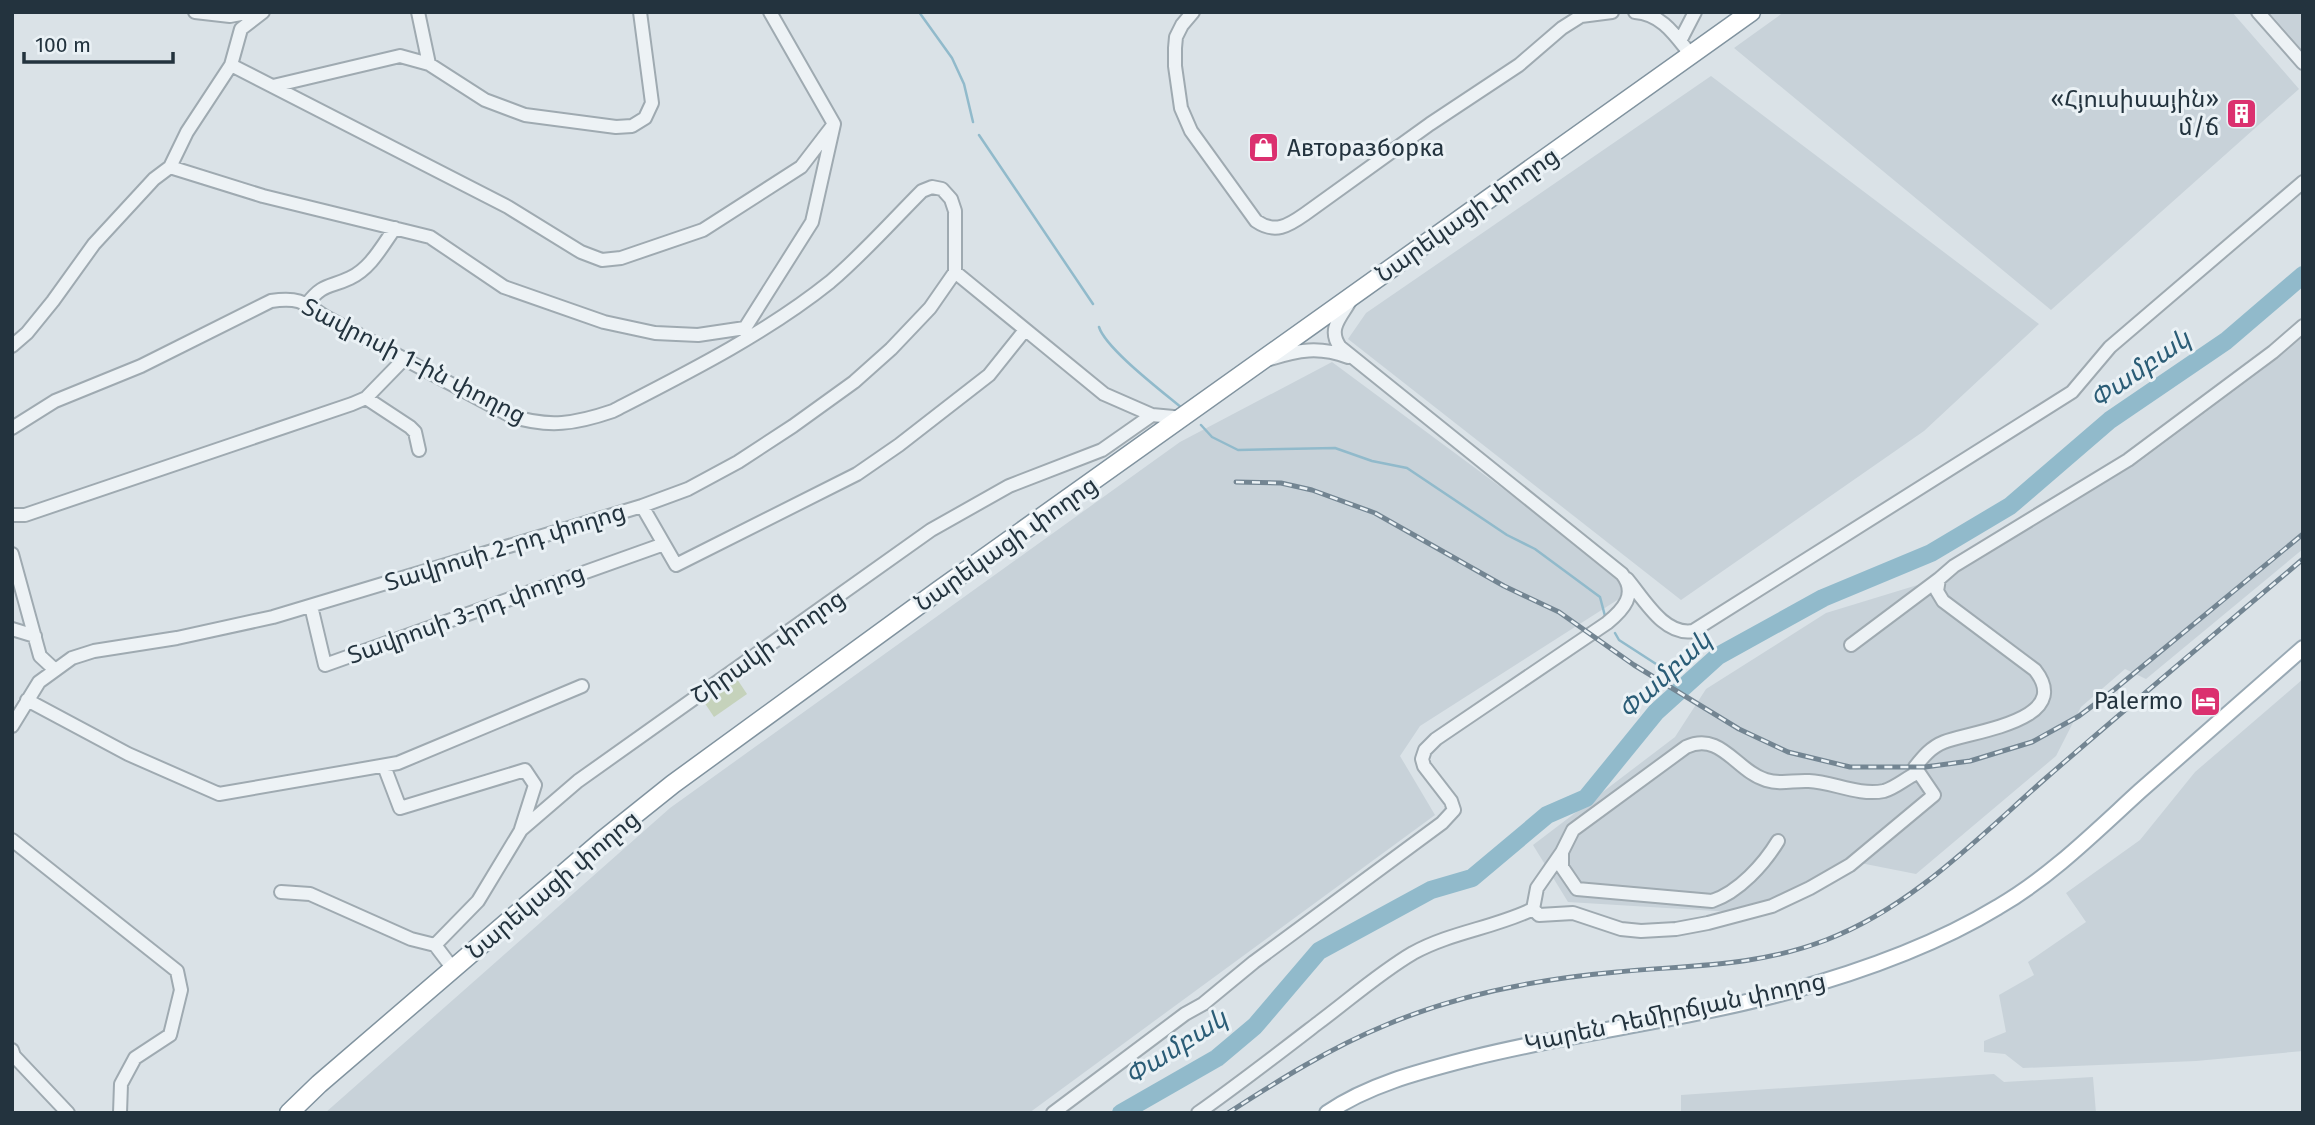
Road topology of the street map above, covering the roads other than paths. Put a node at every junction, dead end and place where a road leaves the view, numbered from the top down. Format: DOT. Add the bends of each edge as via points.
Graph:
graph roads {
  1 [pos="195,12"];
  2 [pos="251,12"];
  3 [pos="262,12"];
  4 [pos="418,12"];
  5 [pos="640,12"];
  6 [pos="770,12"];
  7 [pos="1612,12"];
  8 [pos="1635,12"];
  9 [pos="1695,12"];
  10 [pos="1751,12"];
  11 [pos="2258,12"];
  12 [pos="1193,13"];
  13 [pos="1685,48"];
  14 [pos="2303,63"];
  15 [pos="429,64"];
  16 [pos="231,65"];
  17 [pos="273,86"];
  18 [pos="834,124"];
  19 [pos="170,167"];
  20 [pos="2303,182"];
  21 [pos="395,228"];
  22 [pos="955,272"];
  23 [pos="1352,297"];
  24 [pos="307,304"];
  25 [pos="2303,326"];
  26 [pos="1025,330"];
  27 [pos="746,332"];
  28 [pos="12,346"];
  29 [pos="404,358"];
  30 [pos="1265,360"];
  31 [pos="1357,361"];
  32 [pos="366,398"];
  33 [pos="1152,415"];
  34 [pos="1184,418"];
  35 [pos="12,428"];
  36 [pos="419,450"];
  37 [pos="642,506"];
  38 [pos="12,515"];
  39 [pos="664,544"];
  40 [pos="12,554"];
  41 [pos="1626,578"];
  42 [pos="1939,579"];
  43 [pos="312,606"];
  44 [pos="12,629"];
  45 [pos="35,636"];
  46 [pos="1851,645"];
  47 [pos="2303,648"];
  48 [pos="54,669"];
  49 [pos="582,686"];
  50 [pos="27,700"];
  51 [pos="12,726"];
  52 [pos="384,766"];
  53 [pos="1917,773"];
  54 [pos="521,830"];
  55 [pos="12,840"];
  56 [pos="1778,841"];
  57 [pos="1562,852"];
  58 [pos="281,892"];
  59 [pos="1533,909"];
  60 [pos="435,945"];
  61 [pos="454,970"];
  62 [pos="12,1050"];
  63 [pos="68,1113"];
  64 [pos="120,1113"];
  65 [pos="289,1113"];
  66 [pos="1053,1113"];
  67 [pos="1198,1113"];
  68 [pos="1326,1113"];
  1 -- 2 [label="street" via="230,16"];
  3 -- 16 [label="street" via="241,29"];
  4 -- 15 [label="street"];
  5 -- 15 [label="street" via="652,103 645,118 632,126 525,115 485,100"];
  6 -- 18 [label="street"];
  7 -- 12 [label="street" via="1581,16 1562,27 1519,65 1305,214 1289,225 1271,228 1256,221 1191,131 1181,108 1176,37"];
  8 -- 13 [label="street" via="1660,19"];
  9 -- 13 [label="street"];
  10 -- 13 [label="highway, Նարեկացի փողոց"];
  11 -- 14 [label="street"];
  13 -- 23 [label="highway, Նարեկացի փողոց"];
  15 -- 17 [label="street" via="400,56"];
  16 -- 17 [label="street"];
  16 -- 19 [label="street"];
  17 -- 18 [label="street" via="602,260 703,230 801,167"];
  18 -- 27 [label="street" via="812,222"];
  19 -- 21 [label="street" via="263,196"];
  19 -- 28 [label="street" via="94,244 53,301"];
  20 -- 41 [label="street" via="2110,347 2072,392 1693,631 1682,633 1664,624"];
  21 -- 24 [label="street" via="371,263 351,278 317,291"];
  21 -- 27 [label="street" via="430,237 505,287 604,322 654,333"];
  22 -- 26 [label="street"];
  22 -- 27 [label="street, Տավրոսի 1-ին փողոց" via="955,211 951,199 932,187 922,191 829,282 771,323"];
  22 -- 37 [label="street, Տավրոսի 2-րդ փողոց" via="930,308 854,382 738,462 688,489"];
  23 -- 30 [label="highway, Նարեկացի փողոց"];
  23 -- 31 [label="street" via="1334,333 1340,346"];
  24 -- 29 [label="street, Տավրոսի 1-ին փողոց"];
  24 -- 35 [label="street, Տավրոսի 1-ին փողոց" via="291,298 271,301 141,366 55,401"];
  25 -- 42 [label="street" via="2128,460"];
  26 -- 33 [label="street" via="1104,394"];
  26 -- 39 [label="street" via="989,375 857,474 676,565"];
  27 -- 29 [label="street, Տավրոսի 1-ին փողոց" via="613,411 558,424 511,416"];
  29 -- 32 [label="street"];
  30 -- 31 [label="street" via="1319,349"];
  30 -- 34 [label="highway, Նարեկացի փողոց"];
  31 -- 41 [label="street"];
  32 -- 36 [label="street" via="410,427"];
  32 -- 38 [label="street" via="25,515"];
  33 -- 34 [label="street"];
  33 -- 54 [label="street, Շիրակի փողոց" via="1102,450 1009,486 932,530 578,781"];
  34 -- 61 [label="highway, Նարեկացի փողոց" via="673,784"];
  37 -- 39 [label="street"];
  37 -- 43 [label="street, Տավրոսի 2-րդ փողոց"];
  39 -- 43 [label="street, Տավրոսի 3-րդ փողոց" via="325,665"];
  40 -- 45 [label="street"];
  41 -- 66 [label="street" via="1629,594 1623,611 1425,750 1424,766 1454,810 1441,823"];
  42 -- 46 [label="street"];
  42 -- 53 [label="street" via="1937,591 1943,601 2035,670 2045,692 2038,707 2025,718 1934,747 1915,767"];
  43 -- 48 [label="street, Տավրոսի 2-րդ փողոց" via="188,636 94,651"];
  44 -- 45 [label="street"];
  45 -- 48 [label="street" via="40,656"];
  47 -- 68 [label="main road, Կարեն Դեմիրճյան փողոց" via="2033,884 1954,932 1788,991 1444,1065 1379,1086"];
  48 -- 50 [label="street, Տավրոսի 2-րդ փողոց"];
  49 -- 52 [label="street"];
  50 -- 51 [label="street, Տավրոսի 2-րդ փողոց"];
  50 -- 52 [label="street" via="128,754 219,794"];
  52 -- 54 [label="street" via="400,808 525,770 535,785"];
  53 -- 57 [label="street" via="1883,791 1807,781 1783,784 1758,777 1715,746 1696,742 1573,830"];
  53 -- 59 [label="street" via="1934,794 1929,800 1850,865 1772,906 1708,923 1641,932 1573,913 1539,915"];
  54 -- 60 [label="street, Շիրակի փողոց" via="478,901"];
  55 -- 64 [label="street" via="177,971 181,990 170,1035 135,1058 121,1084"];
  56 -- 57 [label="street" via="1749,875 1724,897 1712,901 1577,889 1562,867"];
  57 -- 59 [label="street" via="1537,888"];
  58 -- 60 [label="street" via="310,894 411,939"];
  59 -- 67 [label="street" via="1450,936 1412,954"];
  60 -- 61 [label="street"];
  61 -- 65 [label="highway, Նարեկացի փողոց"];
  62 -- 63 [label="street"];
}
